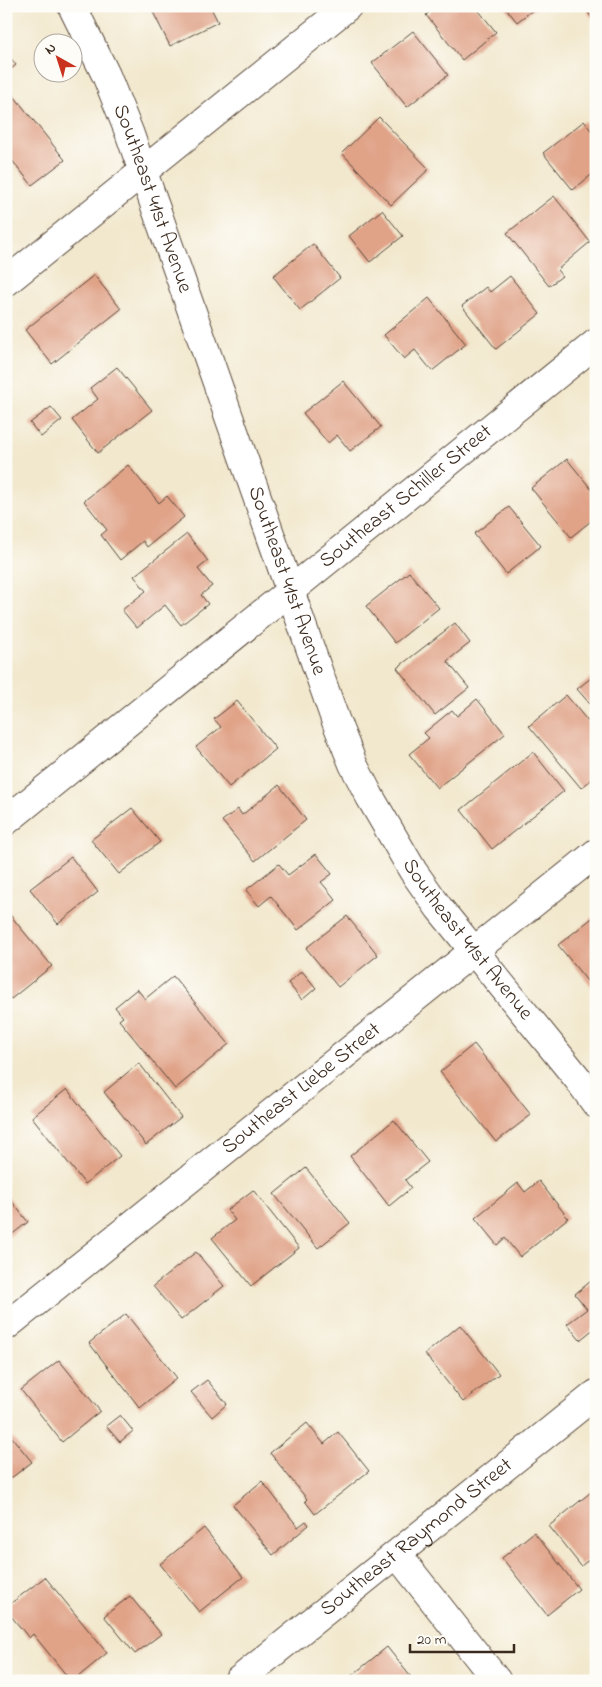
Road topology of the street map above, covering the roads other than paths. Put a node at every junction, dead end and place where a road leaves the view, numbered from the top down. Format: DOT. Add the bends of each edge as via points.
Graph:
graph roads {
  1 [pos="72,6"];
  2 [pos="348,6"];
  3 [pos="143,172"];
  4 [pos="6,282"];
  5 [pos="596,343"];
  6 [pos="290,591"];
  7 [pos="6,821"];
  8 [pos="596,852"];
  9 [pos="474,951"];
  10 [pos="596,1104"];
  11 [pos="6,1326"];
  12 [pos="596,1394"];
  13 [pos="397,1554"];
  14 [pos="238,1681"];
  15 [pos="497,1681"];
  1 -- 3 [label="street, Southeast 41st Avenue" via="106,75"];
  2 -- 3 [label="street"];
  3 -- 4 [label="street"];
  3 -- 6 [label="street, Southeast 41st Avenue"];
  5 -- 6 [label="street, Southeast Schiller Street"];
  6 -- 7 [label="street, Southeast Schiller Street"];
  6 -- 9 [label="street, Southeast 41st Avenue" via="353,764 412,871"];
  8 -- 9 [label="street, Southeast Liebe Street"];
  9 -- 10 [label="street, Southeast 41st Avenue"];
  9 -- 11 [label="street, Southeast Liebe Street"];
  12 -- 13 [label="street, Southeast Raymond Street"];
  13 -- 14 [label="street, Southeast Raymond Street"];
  13 -- 15 [label="street"];
}
